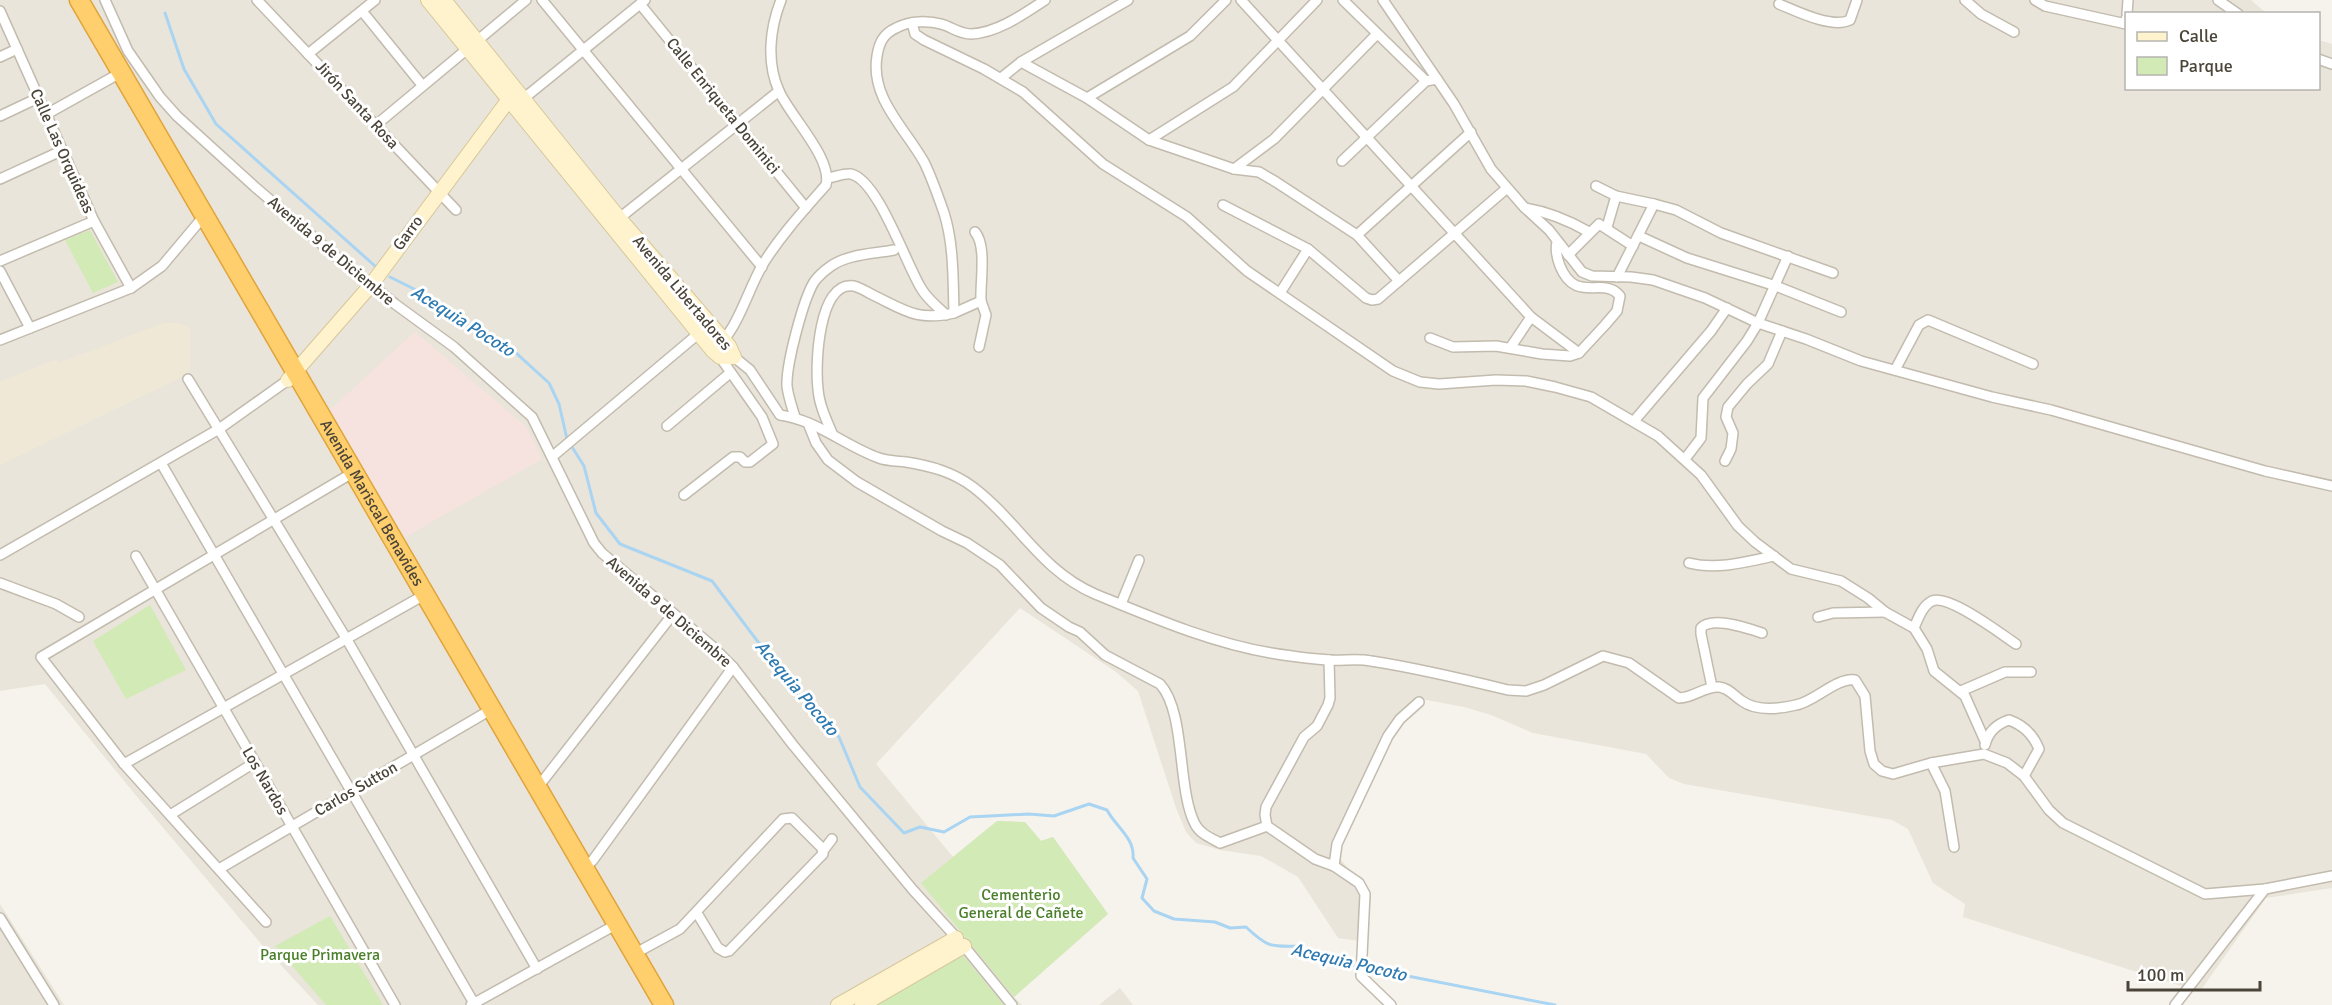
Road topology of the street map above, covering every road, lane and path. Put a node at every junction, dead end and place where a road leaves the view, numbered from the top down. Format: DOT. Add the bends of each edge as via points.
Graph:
graph roads {
  1 [pos="69,0"];
  2 [pos="80,0"];
  3 [pos="105,0"];
  4 [pos="257,0"];
  5 [pos="375,0"];
  6 [pos="428,0"];
  7 [pos="444,0"];
  8 [pos="526,0"];
  9 [pos="542,0"];
  10 [pos="781,0"];
  11 [pos="1045,0"];
  12 [pos="1128,0"];
  13 [pos="1226,0"];
  14 [pos="1241,0"];
  15 [pos="1317,0"];
  16 [pos="1343,0"];
  17 [pos="1383,0"];
  18 [pos="1857,0"];
  19 [pos="1965,0"];
  20 [pos="2035,0"];
  21 [pos="2218,0"];
  22 [pos="643,2"];
  23 [pos="1779,4"];
  24 [pos="0,11"];
  25 [pos="362,11"];
  26 [pos="2235,12"];
  27 [pos="912,23"];
  28 [pos="2125,24"];
  29 [pos="2014,32"];
  30 [pos="1377,34"];
  31 [pos="1279,41"];
  32 [pos="472,45"];
  33 [pos="17,49"];
  34 [pos="584,50"];
  35 [pos="308,54"];
  36 [pos="0,57"];
  37 [pos="1021,62"];
  38 [pos="117,74"];
  39 [pos="1000,78"];
  40 [pos="1437,79"];
  41 [pos="1426,81"];
  42 [pos="422,85"];
  43 [pos="1324,89"];
  44 [pos="779,91"];
  45 [pos="516,96"];
  46 [pos="38,98"];
  47 [pos="1087,98"];
  48 [pos="45,114"];
  49 [pos="0,116"];
  50 [pos="737,123"];
  51 [pos="375,125"];
  52 [pos="1471,132"];
  53 [pos="1368,137"];
  54 [pos="1149,140"];
  55 [pos="61,151"];
  56 [pos="1342,161"];
  57 [pos="681,169"];
  58 [pos="1234,170"];
  59 [pos="828,178"];
  60 [pos="0,179"];
  61 [pos="1412,186"];
  62 [pos="1596,186"];
  63 [pos="1506,189"];
  64 [pos="439,191"];
  65 [pos="1617,196"];
  66 [pos="1654,204"];
  67 [pos="1223,205"];
  68 [pos="1524,207"];
  69 [pos="806,208"];
  70 [pos="456,210"];
  71 [pos="201,220"];
  72 [pos="94,221"];
  73 [pos="615,221"];
  74 [pos="1607,227"];
  75 [pos="975,232"];
  76 [pos="1589,232"];
  77 [pos="1456,234"];
  78 [pos="1357,235"];
  79 [pos="1639,236"];
  80 [pos="1557,242"];
  81 [pos="1633,246"];
  82 [pos="1308,249"];
  83 [pos="894,250"];
  84 [pos="1568,255"];
  85 [pos="1788,256"];
  86 [pos="0,261"];
  87 [pos="762,267"];
  88 [pos="0,271"];
  89 [pos="1833,273"];
  90 [pos="1617,277"];
  91 [pos="1399,280"];
  92 [pos="371,285"];
  93 [pos="1776,286"];
  94 [pos="131,288"];
  95 [pos="1280,293"];
  96 [pos="981,301"];
  97 [pos="1727,308"];
  98 [pos="1841,312"];
  99 [pos="950,314"];
  100 [pos="1531,317"];
  101 [pos="1758,323"];
  102 [pos="30,328"];
  103 [pos="1782,331"];
  104 [pos="698,334"];
  105 [pos="1430,338"];
  106 [pos="0,340"];
  107 [pos="725,341"];
  108 [pos="979,347"];
  109 [pos="1510,348"];
  110 [pos="1579,353"];
  111 [pos="722,355"];
  112 [pos="2033,364"];
  113 [pos="1895,370"];
  114 [pos="730,373"];
  115 [pos="291,376"];
  116 [pos="188,379"];
  117 [pos="794,417"];
  118 [pos="1634,421"];
  119 [pos="808,423"];
  120 [pos="668,426"];
  121 [pos="219,429"];
  122 [pos="832,433"];
  123 [pos="553,456"];
  124 [pos="1685,459"];
  125 [pos="1725,461"];
  126 [pos="161,463"];
  127 [pos="349,475"];
  128 [pos="2332,486"];
  129 [pos="684,495"];
  130 [pos="275,519"];
  131 [pos="215,554"];
  132 [pos="0,555"];
  133 [pos="136,556"];
  134 [pos="1774,556"];
  135 [pos="1139,560"];
  136 [pos="1689,563"];
  137 [pos="0,583"];
  138 [pos="155,590"];
  139 [pos="421,597"];
  140 [pos="1121,604"];
  141 [pos="1885,612"];
  142 [pos="673,614"];
  143 [pos="79,617"];
  144 [pos="1818,617"];
  145 [pos="1914,628"];
  146 [pos="1762,633"];
  147 [pos="346,638"];
  148 [pos="2016,644"];
  149 [pos="1329,660"];
  150 [pos="733,667"];
  151 [pos="2031,672"];
  152 [pos="284,673"];
  153 [pos="1712,687"];
  154 [pos="1961,691"];
  155 [pos="1419,702"];
  156 [pos="223,708"];
  157 [pos="488,712"];
  158 [pos="1985,741"];
  159 [pos="1984,753"];
  160 [pos="414,755"];
  161 [pos="254,763"];
  162 [pos="124,764"];
  163 [pos="1931,764"];
  164 [pos="2024,776"];
  165 [pos="538,787"];
  166 [pos="352,790"];
  167 [pos="171,815"];
  168 [pos="291,826"];
  169 [pos="1267,826"];
  170 [pos="832,839"];
  171 [pos="1954,847"];
  172 [pos="823,851"];
  173 [pos="1334,866"];
  174 [pos="219,868"];
  175 [pos="585,868"];
  176 [pos="2330,875"];
  177 [pos="2265,889"];
  178 [pos="697,913"];
  179 [pos="0,918"];
  180 [pos="266,922"];
  181 [pos="613,927"];
  182 [pos="960,942"];
  183 [pos="634,954"];
  184 [pos="537,969"];
  185 [pos="473,1004"];
  186 [pos="54,1005"];
  187 [pos="395,1005"];
  188 [pos="652,1005"];
  189 [pos="664,1005"];
  190 [pos="838,1005"];
  191 [pos="862,1005"];
  192 [pos="1012,1005"];
  193 [pos="1391,1005"];
  194 [pos="2175,1005"];
  1 -- 38 [label="highway, Avenida Mariscal Benavides"];
  2 -- 38 [label="highway, Avenida Mariscal Benavides"];
  3 -- 92 [label="street, Avenida 9 de Diciembre" via="128,51 177,116"];
  4 -- 35 [label="street, Jirón Santa Rosa"];
  5 -- 25 [label="street"];
  6 -- 32 [label="street, Avenida Libertadores"];
  7 -- 32 [label="street, Avenida Libertadores"];
  8 -- 32 [label="street"];
  9 -- 34 [label="street"];
  10 -- 44 [label="street" via="771,44"];
  11 -- 27 [label="street" via="991,30 973,34 959,33 941,24"];
  12 -- 37 [label="street"];
  13 -- 47 [label="street" via="1191,36"];
  14 -- 31 [label="street"];
  15 -- 31 [label="street"];
  16 -- 30 [label="street"];
  17 -- 40 [label="street"];
  18 -- 23 [label="street" via="1850,20 1844,22 1807,16"];
  19 -- 29 [label="street"];
  20 -- 28 [label="street" via="2045,6"];
  21 -- 26 [label="street"];
  22 -- 34 [label="street"];
  22 -- 50 [label="street, Calle Enriqueta Dominici"];
  24 -- 33 [label="street, Calle Las Orquideas"];
  25 -- 35 [label="street"];
  25 -- 42 [label="street"];
  27 -- 39 [label="street" via="915,34 924,40"];
  27 -- 99 [label="street" via="897,27 879,44 876,83 924,163 945,214 950,238"];
  30 -- 41 [label="street"];
  30 -- 43 [label="street"];
  31 -- 43 [label="street"];
  31 -- 54 [label="street" via="1233,87"];
  32 -- 42 [label="street"];
  32 -- 45 [label="street, Avenida Libertadores"];
  33 -- 36 [label="street"];
  33 -- 46 [label="street, Calle Las Orquideas"];
  34 -- 45 [label="street"];
  34 -- 57 [label="street"];
  35 -- 51 [label="street, Jirón Santa Rosa"];
  37 -- 39 [label="street"];
  37 -- 47 [label="street"];
  38 -- 48 [label="street"];
  38 -- 71 [label="highway, Avenida Mariscal Benavides"];
  39 -- 95 [label="street" via="1023,92 1103,164 1187,217 1240,265"];
  40 -- 41 [label="street"];
  40 -- 52 [label="street"];
  41 -- 53 [label="street"];
  42 -- 51 [label="street"];
  43 -- 53 [label="street"];
  43 -- 58 [label="street" via="1274,139"];
  44 -- 50 [label="street"];
  44 -- 59 [label="street" via="822,160"];
  45 -- 64 [label="street, Garro"];
  45 -- 73 [label="street, Avenida Libertadores"];
  46 -- 48 [label="street, Calle Las Orquideas"];
  46 -- 49 [label="street"];
  47 -- 54 [label="street"];
  48 -- 55 [label="street, Calle Las Orquideas"];
  50 -- 57 [label="street"];
  50 -- 69 [label="street, Calle Enriqueta Dominici"];
  51 -- 64 [label="street, Jirón Santa Rosa"];
  52 -- 61 [label="street"];
  52 -- 63 [label="street"];
  53 -- 56 [label="street"];
  53 -- 61 [label="street"];
  54 -- 58 [label="street"];
  55 -- 60 [label="street"];
  55 -- 72 [label="street, Calle Las Orquideas"];
  57 -- 73 [label="street"];
  57 -- 87 [label="street"];
  58 -- 78 [label="street" via="1259,172"];
  59 -- 69 [label="street"];
  59 -- 99 [label="street" via="854,175 869,188 922,290 929,300"];
  61 -- 77 [label="street"];
  61 -- 78 [label="street"];
  62 -- 65 [label="street"];
  63 -- 68 [label="street"];
  63 -- 77 [label="street"];
  64 -- 70 [label="street, Jirón Santa Rosa"];
  64 -- 92 [label="street, Garro"];
  65 -- 66 [label="street"];
  65 -- 74 [label="street"];
  66 -- 79 [label="street"];
  66 -- 85 [label="street"];
  67 -- 82 [label="street"];
  68 -- 76 [label="street" via="1569,220"];
  68 -- 80 [label="street" via="1550,230"];
  69 -- 87 [label="street"];
  71 -- 94 [label="street" via="162,266"];
  71 -- 115 [label="highway, Avenida Mariscal Benavides"];
  72 -- 86 [label="street"];
  72 -- 94 [label="street, Calle Las Orquideas"];
  73 -- 104 [label="street, Avenida Libertadores"];
  73 -- 107 [label="street, Avenida Libertadores"];
  74 -- 76 [label="street" via="1599,224"];
  74 -- 81 [label="street"];
  75 -- 96 [label="street" via="982,250"];
  76 -- 84 [label="street"];
  77 -- 91 [label="street"];
  77 -- 100 [label="street"];
  78 -- 91 [label="street"];
  79 -- 81 [label="street"];
  79 -- 93 [label="street" via="1687,258"];
  80 -- 84 [label="street"];
  80 -- 110 [label="street" via="1558,262 1569,280 1579,288 1610,289 1620,296 1617,311"];
  81 -- 90 [label="street"];
  82 -- 91 [label="street" via="1366,298 1378,298"];
  82 -- 95 [label="street"];
  83 -- 117 [label="street" via="833,264 813,283 788,372"];
  84 -- 90 [label="street" via="1582,272"];
  85 -- 89 [label="street"];
  85 -- 93 [label="street"];
  87 -- 107 [label="street"];
  88 -- 102 [label="street"];
  90 -- 97 [label="street" via="1653,280"];
  92 -- 115 [label="street, Garro"];
  92 -- 123 [label="street, Avenida 9 de Diciembre" via="454,347 526,411"];
  93 -- 98 [label="street"];
  93 -- 101 [label="street"];
  94 -- 102 [label="street"];
  95 -- 118 [label="street" via="1393,371 1420,382 1526,381 1591,397"];
  96 -- 99 [label="street"];
  96 -- 108 [label="street" via="986,315"];
  97 -- 101 [label="street"];
  97 -- 118 [label="street"];
  99 -- 122 [label="street" via="917,316 854,286 832,295 820,331 817,360 818,390"];
  100 -- 109 [label="street"];
  100 -- 110 [label="street"];
  101 -- 103 [label="street"];
  101 -- 124 [label="street" via="1703,398 1701,438"];
  102 -- 106 [label="street"];
  103 -- 113 [label="street"];
  103 -- 125 [label="street" via="1768,364 1728,407 1726,417 1733,433"];
  104 -- 111 [label="street, Avenida Libertadores"];
  104 -- 123 [label="street"];
  105 -- 109 [label="street" via="1453,347"];
  107 -- 111 [label="street, Avenida Libertadores"];
  109 -- 110 [label="street" via="1563,356"];
  111 -- 114 [label="street"];
  111 -- 117 [label="street" via="750,370 780,415"];
  112 -- 113 [label="street" via="1928,320 1919,325"];
  113 -- 128 [label="street"];
  114 -- 120 [label="street"];
  114 -- 129 [label="street" via="762,417 773,444 747,463 733,457"];
  115 -- 121 [label="street"];
  115 -- 127 [label="highway, Avenida Mariscal Benavides"];
  116 -- 121 [label="street"];
  117 -- 119 [label="street"];
  118 -- 124 [label="street"];
  119 -- 122 [label="street"];
  119 -- 169 [label="street" via="828,460 857,482 968,543 1000,565 1041,608 1080,632 1105,655 1166,690 1188,804 1195,826 1206,836 1220,843"];
  121 -- 126 [label="street"];
  121 -- 130 [label="street"];
  122 -- 140 [label="street" via="881,459 931,466 950,473 991,503 1051,567 1093,593"];
  123 -- 142 [label="street, Avenida 9 de Diciembre" via="594,543"];
  124 -- 134 [label="street" via="1738,526"];
  126 -- 131 [label="street"];
  126 -- 132 [label="street"];
  127 -- 130 [label="street"];
  127 -- 139 [label="highway, Avenida Mariscal Benavides"];
  130 -- 131 [label="street"];
  130 -- 147 [label="street"];
  131 -- 138 [label="street"];
  131 -- 152 [label="street"];
  133 -- 138 [label="street, Los Nardos"];
  134 -- 136 [label="street" via="1721,566"];
  134 -- 141 [label="street" via="1791,569 1841,581"];
  135 -- 140 [label="street"];
  137 -- 143 [label="street"];
  138 -- 156 [label="street, Los Nardos"];
  138 -- 162 [label="street" via="41,657"];
  139 -- 147 [label="street"];
  139 -- 157 [label="highway, Avenida Mariscal Benavides"];
  140 -- 149 [label="street" via="1215,639 1270,653"];
  141 -- 144 [label="street"];
  141 -- 145 [label="street"];
  142 -- 150 [label="street, Avenida 9 de Diciembre"];
  142 -- 165 [label="street"];
  145 -- 148 [label="street" via="1924,608 1939,600 1968,611"];
  145 -- 154 [label="street" via="1938,676"];
  146 -- 153 [label="street" via="1732,624 1703,625 1701,634"];
  147 -- 152 [label="street"];
  147 -- 160 [label="street"];
  149 -- 153 [label="street" via="1368,660 1526,691 1603,656 1629,663 1679,698"];
  149 -- 169 [label="street" via="1328,705 1317,726 1304,737 1266,807"];
  150 -- 175 [label="street"];
  150 -- 182 [label="street, Avenida 9 de Diciembre" via="823,781"];
  151 -- 154 [label="street" via="2006,672"];
  152 -- 156 [label="street"];
  152 -- 166 [label="street"];
  153 -- 163 [label="street" via="1722,687 1759,708 1798,705 1854,680 1865,696 1874,764 1893,774"];
  154 -- 158 [label="street"];
  155 -- 173 [label="street" via="1388,736 1337,844"];
  156 -- 161 [label="street, Los Nardos"];
  156 -- 162 [label="street"];
  157 -- 160 [label="street, Carlos Sutton"];
  157 -- 165 [label="highway, Avenida Mariscal Benavides"];
  157 -- 181 [label="highway, Avenida Mariscal Benavides"];
  158 -- 159 [label="street"];
  158 -- 164 [label="street" via="1999,723 2009,720 2022,725 2039,749"];
  159 -- 163 [label="street"];
  159 -- 164 [label="street"];
  160 -- 166 [label="street, Carlos Sutton"];
  160 -- 184 [label="street"];
  161 -- 167 [label="street"];
  161 -- 168 [label="street, Los Nardos"];
  162 -- 167 [label="street"];
  163 -- 171 [label="street" via="1945,791"];
  164 -- 177 [label="street" via="2063,823 2200,893"];
  165 -- 175 [label="highway, Avenida Mariscal Benavides"];
  166 -- 168 [label="street, Carlos Sutton"];
  166 -- 185 [label="street"];
  167 -- 174 [label="street"];
  168 -- 174 [label="street, Carlos Sutton"];
  168 -- 187 [label="street, Los Nardos"];
  169 -- 173 [label="street" via="1315,859"];
  170 -- 172 [label="street"];
  172 -- 178 [label="street" via="792,818 783,819"];
  172 -- 178 [label="street" via="729,951 718,948"];
  173 -- 193 [label="street" via="1359,883 1365,894 1360,971 1363,980"];
  174 -- 180 [label="street"];
  175 -- 181 [label="highway, Avenida Mariscal Benavides"];
  176 -- 177 [label="street"];
  177 -- 194 [label="street"];
  178 -- 183 [label="street" via="680,929"];
  179 -- 186 [label="street"];
  181 -- 183 [label="highway, Avenida Mariscal Benavides"];
  181 -- 184 [label="street"];
  181 -- 188 [label="highway, Avenida Mariscal Benavides"];
  182 -- 190 [label="street"];
  182 -- 191 [label="street"];
  182 -- 192 [label="street, Avenida 9 de Diciembre"];
  183 -- 189 [label="highway, Avenida Mariscal Benavides"];
  184 -- 185 [label="street"];
}
